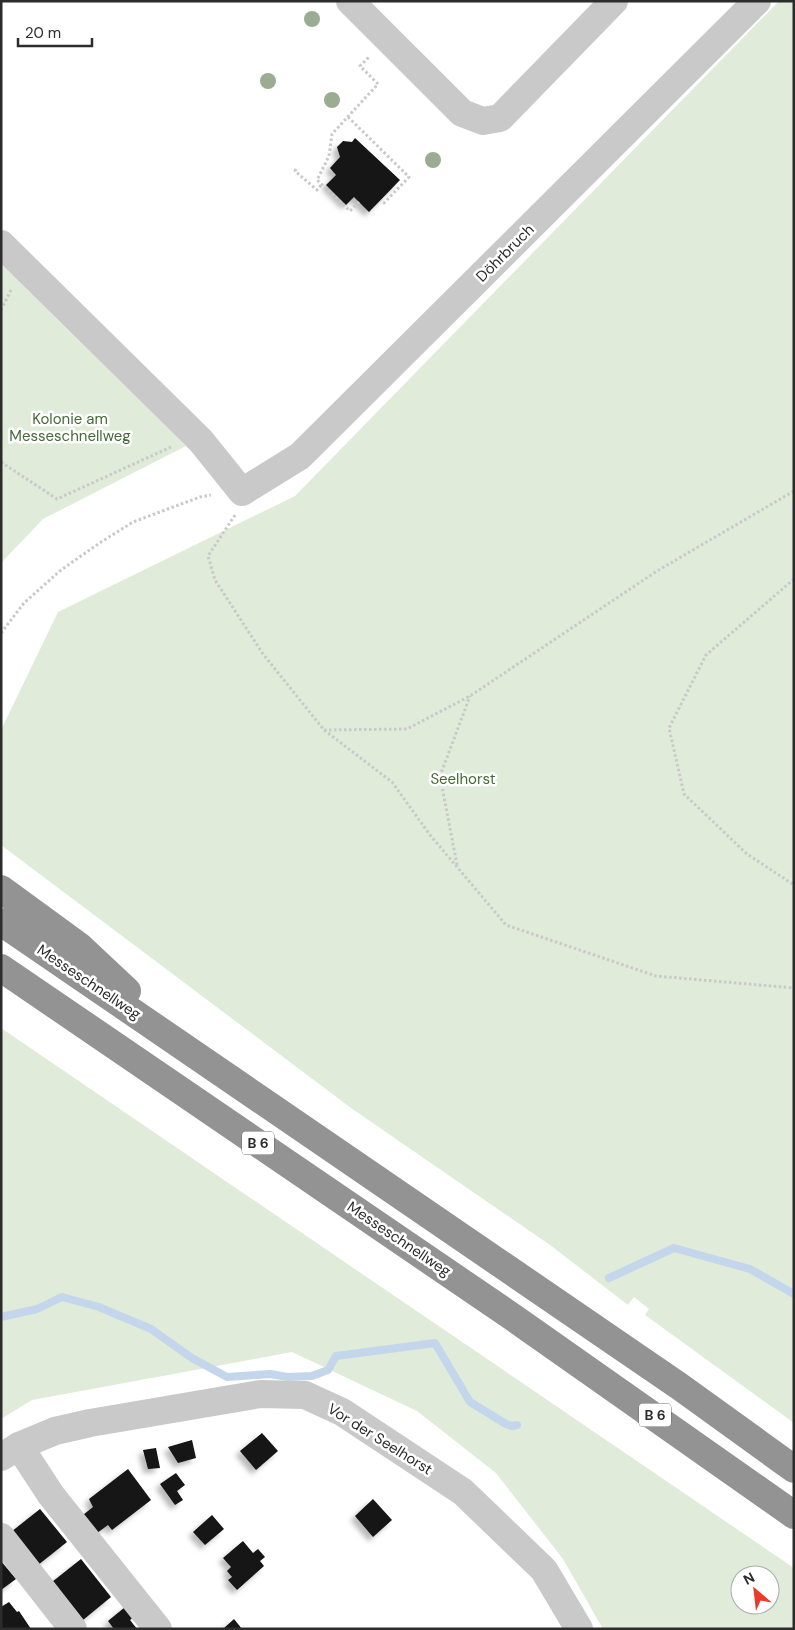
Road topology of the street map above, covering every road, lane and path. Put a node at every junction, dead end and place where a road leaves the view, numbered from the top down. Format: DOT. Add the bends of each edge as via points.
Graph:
graph roads {
  1 [pos="350,1"];
  2 [pos="614,1"];
  3 [pos="757,1"];
  4 [pos="387,38"];
  5 [pos="348,117"];
  6 [pos="296,169"];
  7 [pos="322,184"];
  8 [pos="381,200"];
  9 [pos="359,202"];
  10 [pos="1,244"];
  11 [pos="6,285"];
  12 [pos="1,310"];
  13 [pos="172,447"];
  14 [pos="1,462"];
  15 [pos="794,491"];
  16 [pos="242,492"];
  17 [pos="794,578"];
  18 [pos="1,633"];
  19 [pos="470,696"];
  20 [pos="324,730"];
  21 [pos="457,865"];
  22 [pos="794,885"];
  23 [pos="1,888"];
  24 [pos="1,922"];
  25 [pos="1,968"];
  26 [pos="794,988"];
  27 [pos="196,1055"];
  28 [pos="10,1452"];
  29 [pos="794,1468"];
  30 [pos="794,1515"];
  31 [pos="1,1537"];
  32 [pos="73,1629"];
  33 [pos="158,1629"];
  34 [pos="579,1629"];
  1 -- 4 [label="street"];
  2 -- 4 [label="street" via="500,118 483,121 462,113"];
  3 -- 16 [label="street, Döhrbruch" via="300,456"];
  4 -- 5 [label="path" via="360,66 378,84"];
  5 -- 7 [label="path" via="332,134 329,156 317,180"];
  5 -- 8 [label="path" via="409,177 384,203"];
  6 -- 7 [label="path" via="317,190"];
  7 -- 9 [label="path" via="350,211"];
  10 -- 16 [label="street" via="201,440"];
  11 -- 12 [label="path" via="11,288"];
  13 -- 14 [label="path" via="56,499"];
  15 -- 19 [label="path" via="658,571"];
  16 -- 18 [label="path" via="200,497 133,522 61,570 24,603"];
  16 -- 20 [label="path" via="236,513 208,556 215,580 263,654"];
  17 -- 22 [label="path" via="706,655 669,728 684,794 747,854"];
  19 -- 20 [label="path" via="407,729"];
  19 -- 21 [label="path" via="440,776"];
  20 -- 21 [label="path" via="392,782 430,835"];
  21 -- 26 [label="path" via="506,924 656,976"];
  23 -- 27 [label="highway, B 6" via="79,946"];
  24 -- 27 [label="highway, Messeschnellweg"];
  25 -- 30 [label="highway, Messeschnellweg / B 6" via="522,1324"];
  27 -- 29 [label="highway, Messeschnellweg / B 6"];
  28 -- 33 [label="street" via="51,1495"];
  28 -- 34 [label="street, Vor der Seelhorst" via="55,1431 90,1423 260,1394 305,1395 342,1412 463,1492 544,1570"];
  31 -- 32 [label="street"];
}
